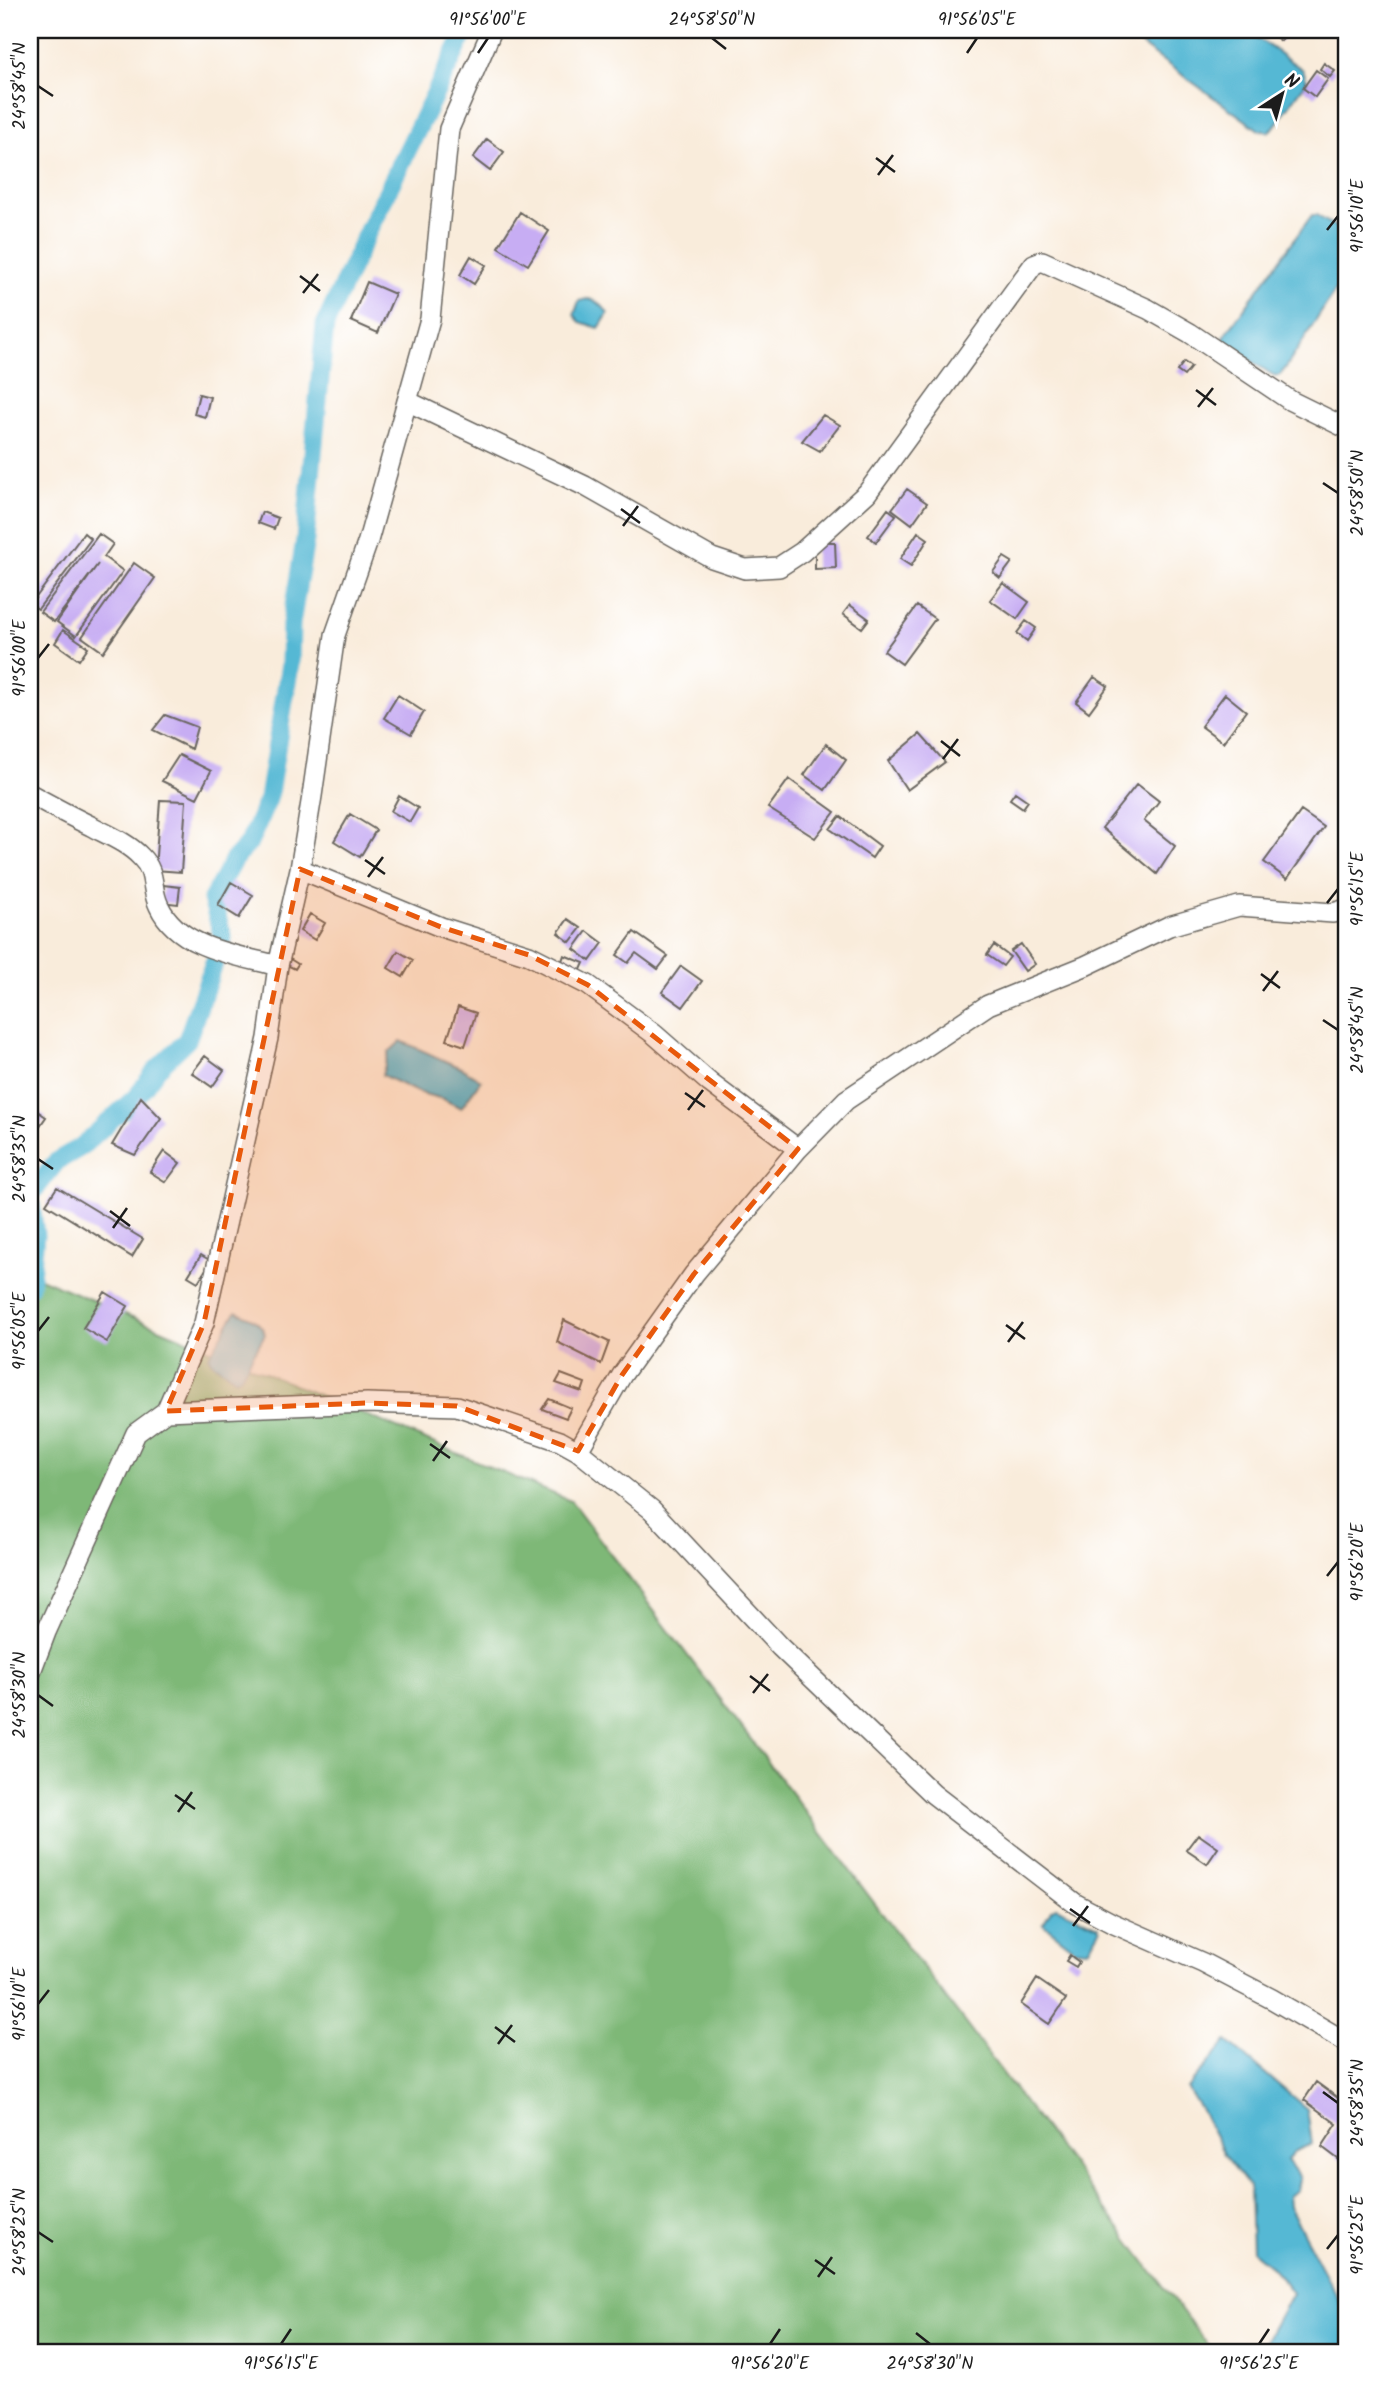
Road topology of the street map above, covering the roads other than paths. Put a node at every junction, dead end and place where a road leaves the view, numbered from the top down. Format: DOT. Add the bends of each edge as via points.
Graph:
graph roads {
  1 [pos="492,30"];
  2 [pos="407,401"];
  3 [pos="1346,428"];
  4 [pos="30,794"];
  5 [pos="300,869"];
  6 [pos="1346,909"];
  7 [pos="278,965"];
  8 [pos="798,1149"];
  9 [pos="166,1411"];
  10 [pos="578,1451"];
  11 [pos="30,1674"];
  12 [pos="1346,2042"];
  1 -- 2 [label="street" via="449,129 430,319"];
  2 -- 3 [label="street" via="585,486 712,558 746,569 779,566 802,552 867,493 1034,264 1042,261 1147,309 1291,401"];
  2 -- 5 [label="street" via="368,541 335,635"];
  4 -- 7 [label="street" via="120,841 141,857 154,875 155,896 164,916 177,929 206,947"];
  5 -- 7 [label="street"];
  5 -- 8 [label="street" via="441,928 529,956 588,985"];
  6 -- 8 [label="street" via="1333,913 1239,906 1169,926 988,1005 846,1100"];
  7 -- 9 [label="street" via="268,1038 204,1323"];
  8 -- 10 [label="street" via="694,1274 622,1375"];
  9 -- 10 [label="street" via="367,1403 457,1406"];
  9 -- 11 [label="street" via="136,1433"];
  10 -- 12 [label="street" via="652,1510 780,1647 933,1794 1076,1904 1272,1999"];
}
